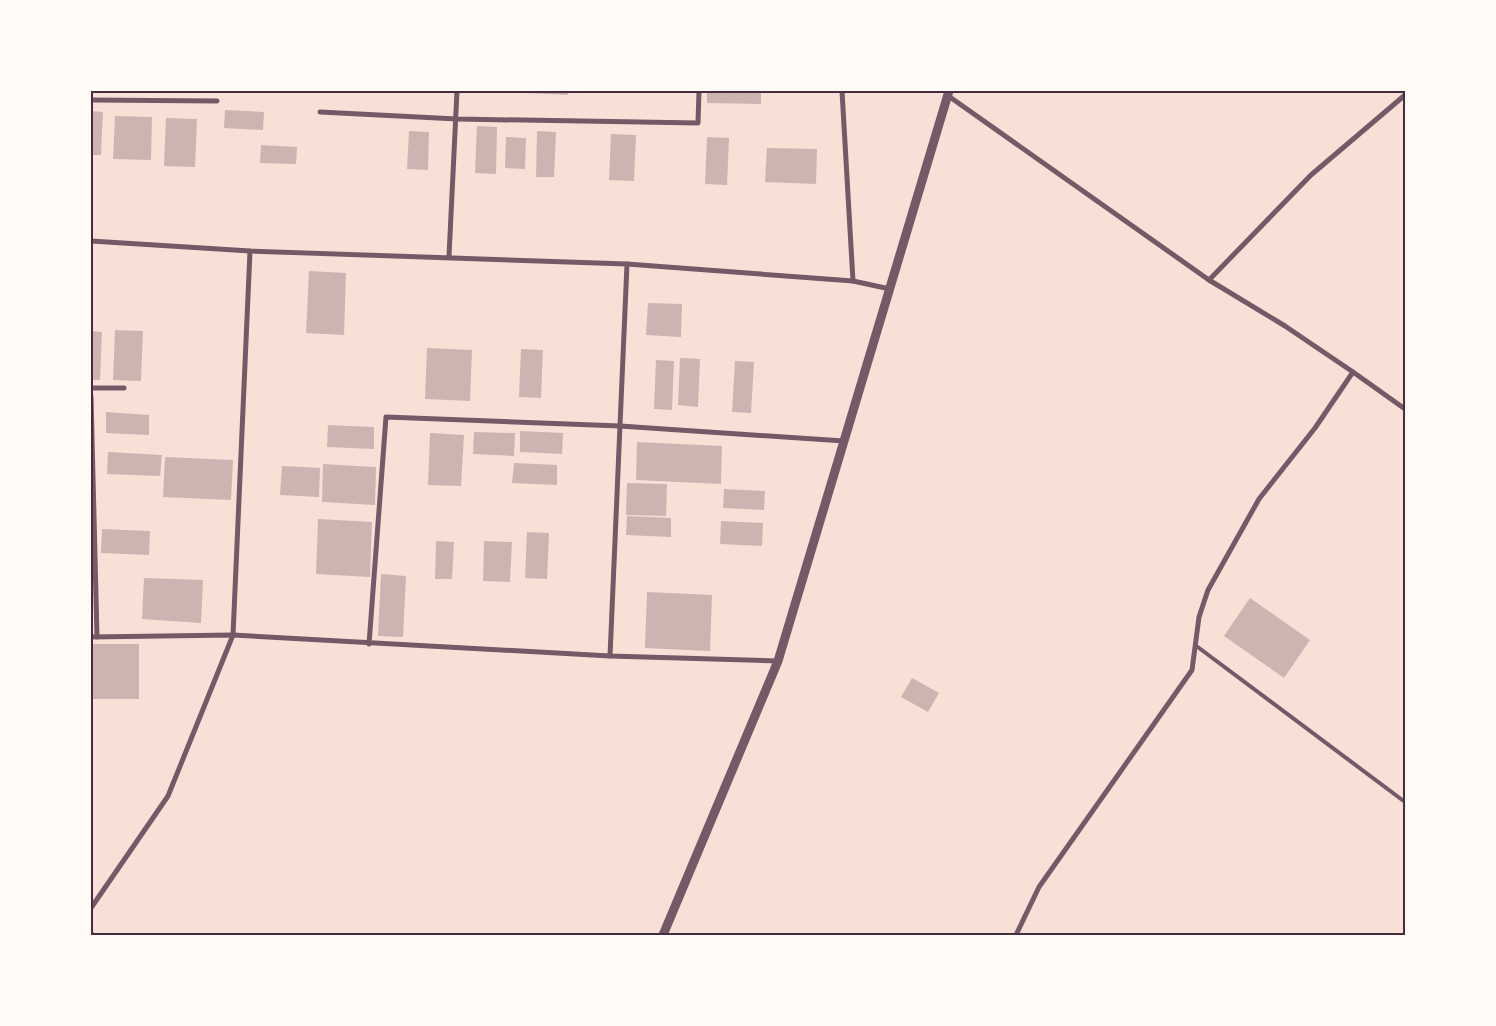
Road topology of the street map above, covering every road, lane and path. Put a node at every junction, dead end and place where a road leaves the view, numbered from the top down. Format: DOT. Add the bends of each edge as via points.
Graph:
graph roads {
  1 [pos="457,91"];
  2 [pos="699,91"];
  3 [pos="842,91"];
  4 [pos="948,93"];
  5 [pos="1405,95"];
  6 [pos="91,100"];
  7 [pos="216,101"];
  8 [pos="320,112"];
  9 [pos="457,119"];
  10 [pos="91,241"];
  11 [pos="250,251"];
  12 [pos="450,256"];
  13 [pos="627,264"];
  14 [pos="1209,280"];
  15 [pos="853,281"];
  16 [pos="890,289"];
  17 [pos="1353,372"];
  18 [pos="91,388"];
  19 [pos="124,388"];
  20 [pos="91,396"];
  21 [pos="1405,409"];
  22 [pos="620,426"];
  23 [pos="844,441"];
  24 [pos="233,635"];
  25 [pos="94,637"];
  26 [pos="369,644"];
  27 [pos="1195,645"];
  28 [pos="610,656"];
  29 [pos="778,662"];
  30 [pos="1405,802"];
  31 [pos="91,908"];
  32 [pos="662,935"];
  33 [pos="1016,935"];
  1 -- 9 [label="street"];
  2 -- 9 [label="street" via="698,123"];
  3 -- 15 [label="street"];
  4 -- 14 [label="street"];
  4 -- 16 [label="street"];
  5 -- 14 [label="street" via="1311,174"];
  6 -- 7 [label="street"];
  8 -- 9 [label="street"];
  9 -- 12 [label="street"];
  10 -- 11 [label="street"];
  11 -- 12 [label="street"];
  11 -- 24 [label="street"];
  12 -- 13 [label="street"];
  13 -- 15 [label="street"];
  13 -- 22 [label="street"];
  14 -- 17 [label="street"];
  15 -- 16 [label="street"];
  16 -- 23 [label="street"];
  17 -- 21 [label="street"];
  17 -- 27 [label="street" via="1315,428 1259,499 1208,590 1199,616"];
  18 -- 19 [label="street"];
  20 -- 25 [label="street"];
  22 -- 23 [label="street"];
  22 -- 26 [label="street" via="386,417"];
  22 -- 28 [label="street"];
  23 -- 29 [label="street"];
  24 -- 25 [label="street"];
  24 -- 26 [label="street"];
  24 -- 31 [label="street" via="168,796"];
  26 -- 28 [label="street"];
  27 -- 30 [label="lane"];
  27 -- 33 [label="street" via="1192,670 1039,887"];
  28 -- 29 [label="street"];
  29 -- 32 [label="street"];
}
